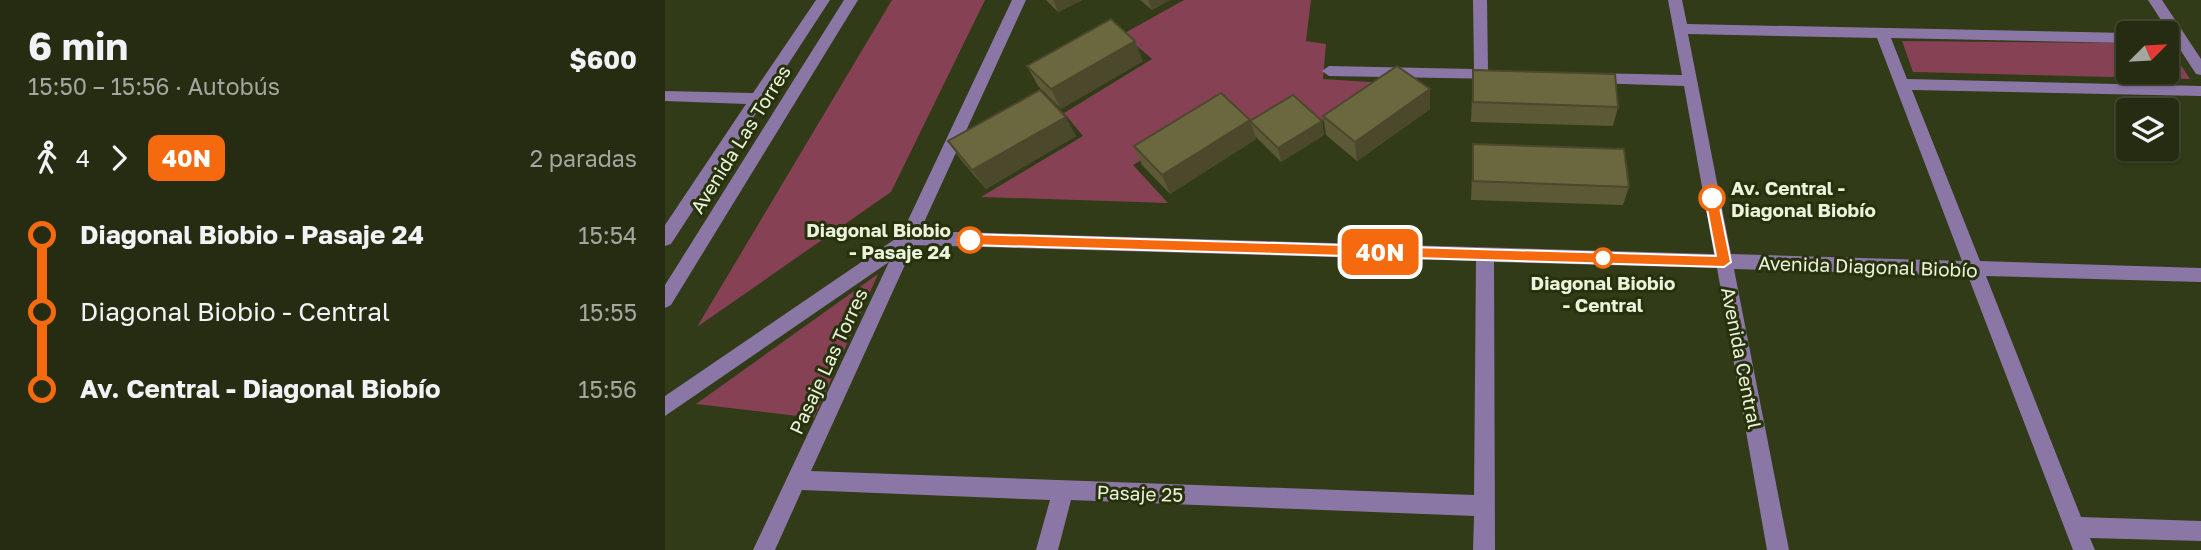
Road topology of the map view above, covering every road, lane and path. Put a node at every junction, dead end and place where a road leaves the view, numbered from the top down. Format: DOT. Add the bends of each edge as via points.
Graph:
graph roads {
  1 [pos="823,0"];
  2 [pos="851,0"];
  3 [pos="1019,0"];
  4 [pos="1480,0"];
  5 [pos="1675,0"];
  6 [pos="2155,0"];
  7 [pos="2165,21"];
  8 [pos="1680,29"];
  9 [pos="1882,33"];
  10 [pos="2116,38"];
  11 [pos="2179,45"];
  12 [pos="2201,70"];
  13 [pos="1329,71"];
  14 [pos="1481,74"];
  15 [pos="1507,75"];
  16 [pos="1573,78"];
  17 [pos="1690,81"];
  18 [pos="1902,84"];
  19 [pos="2201,91"];
  20 [pos="665,96"];
  21 [pos="756,99"];
  22 [pos="910,238"];
  23 [pos="665,239"];
  24 [pos="1485,255"];
  25 [pos="1724,262"];
  26 [pos="1974,269"];
  27 [pos="2201,275"];
  28 [pos="665,300"];
  29 [pos="665,407"];
  30 [pos="796,480"];
  31 [pos="1063,491"];
  32 [pos="1485,506"];
  33 [pos="2075,527"];
  34 [pos="2201,531"];
  35 [pos="764,550"];
  36 [pos="1047,550"];
  37 [pos="1485,550"];
  38 [pos="1778,550"];
  39 [pos="2084,550"];
  1 -- 21 [label="street, Avenida Las Torres"];
  2 -- 28 [label="street, Avenida Las Torres"];
  3 -- 22 [label="street, Pasaje Las Torres"];
  4 -- 14 [label="street"];
  5 -- 8 [label="street, Avenida Central"];
  6 -- 7 [label="street"];
  8 -- 9 [label="street"];
  8 -- 17 [label="street, Avenida Central"];
  9 -- 10 [label="street"];
  9 -- 18 [label="street"];
  11 -- 12 [label="street"];
  13 -- 14 [label="street"];
  14 -- 15 [label="street"];
  16 -- 17 [label="street"];
  17 -- 25 [label="street, Avenida Central"];
  18 -- 19 [label="street"];
  18 -- 26 [label="street"];
  20 -- 21 [label="street"];
  21 -- 23 [label="street, Avenida Las Torres"];
  22 -- 24 [label="street, Avenida Diagonal Biobío"];
  22 -- 29 [label="street"];
  22 -- 30 [label="street, Pasaje Las Torres"];
  24 -- 25 [label="street, Avenida Diagonal Biobío"];
  24 -- 32 [label="street"];
  25 -- 26 [label="street, Avenida Diagonal Biobío"];
  25 -- 38 [label="street, Avenida Central"];
  26 -- 27 [label="street, Avenida Diagonal Biobío"];
  26 -- 33 [label="street"];
  30 -- 31 [label="street, Pasaje 25"];
  30 -- 35 [label="street, Pasaje Las Torres"];
  31 -- 32 [label="street, Pasaje 25"];
  31 -- 36 [label="street"];
  32 -- 37 [label="street"];
  33 -- 34 [label="street"];
  33 -- 39 [label="street"];
}
